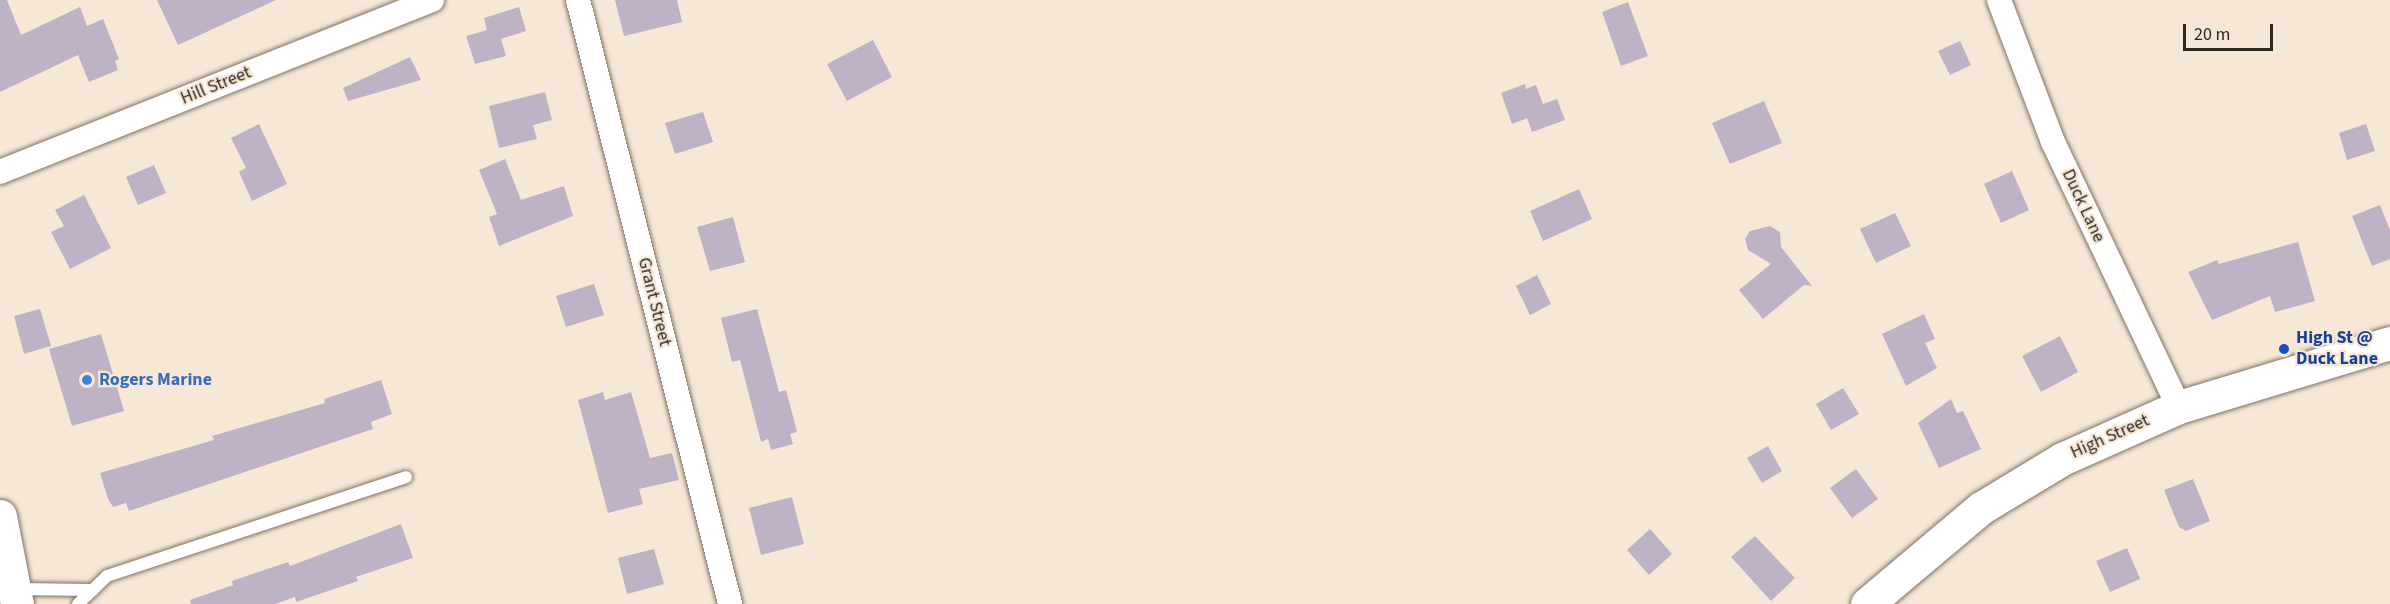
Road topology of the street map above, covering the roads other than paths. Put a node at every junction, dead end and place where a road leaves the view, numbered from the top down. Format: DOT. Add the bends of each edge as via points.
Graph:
graph roads {
  1 [pos="432,0"];
  2 [pos="578,0"];
  3 [pos="1999,0"];
  4 [pos="0,172"];
  5 [pos="2390,343"];
  6 [pos="2179,407"];
  7 [pos="406,477"];
  8 [pos="0,516"];
  9 [pos="4,551"];
  10 [pos="93,590"];
  11 [pos="16,596"];
  12 [pos="78,604"];
  13 [pos="730,604"];
  14 [pos="1867,604"];
  1 -- 4 [label="street, Hill Street"];
  2 -- 13 [label="street, Grant Street"];
  3 -- 6 [label="street, Duck Lane" via="2053,142"];
  5 -- 6 [label="main road, High Street"];
  6 -- 14 [label="main road, High Street" via="2062,459 2015,487 1936,543"];
  7 -- 10 [label="lane" via="107,576"];
  8 -- 9 [label="main road"];
  9 -- 11 [label="main road"];
  10 -- 11 [label="lane"];
  10 -- 12 [label="lane"];
}
